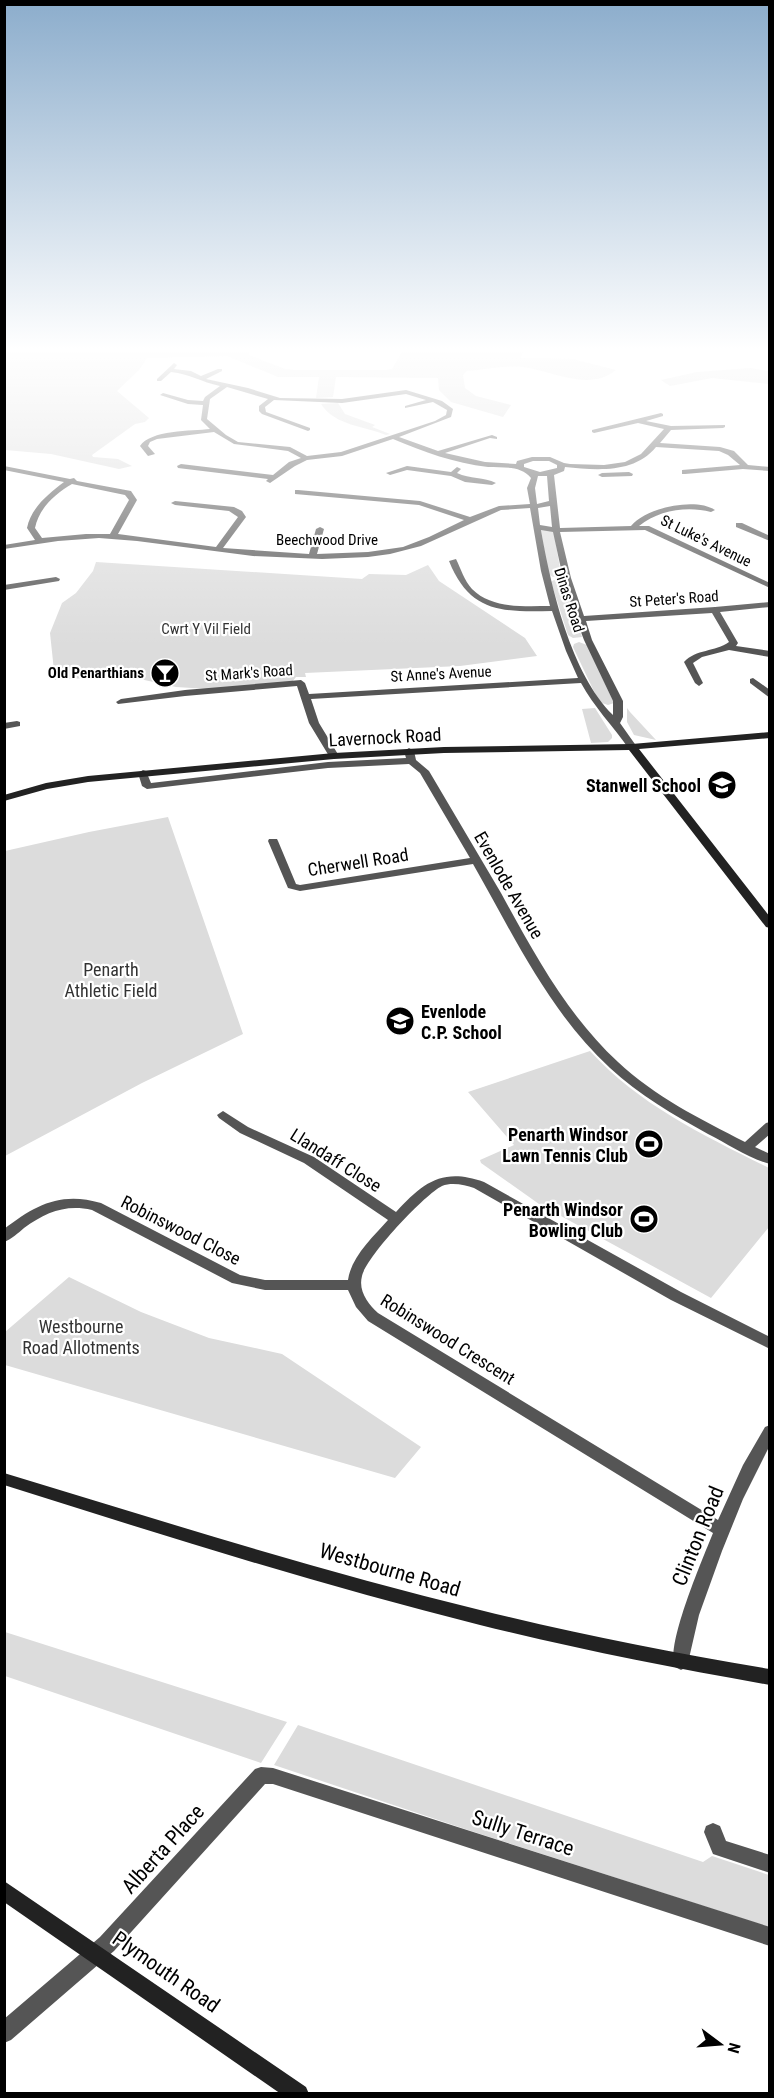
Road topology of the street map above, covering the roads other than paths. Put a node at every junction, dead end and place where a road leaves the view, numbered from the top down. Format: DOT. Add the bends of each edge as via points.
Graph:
graph roads {
  1 [pos="147,450"];
  2 [pos="291,450"];
  3 [pos="354,450"];
  4 [pos="426,450"];
  5 [pos="448,450"];
  6 [pos="649,450"];
  7 [pos="722,450"];
  8 [pos="151,454"];
  9 [pos="436,454"];
  10 [pos="306,458"];
  11 [pos="465,462"];
  12 [pos="621,464"];
  13 [pos="561,465"];
  14 [pos="181,466"];
  15 [pos="519,466"];
  16 [pos="4,468"];
  17 [pos="747,468"];
  18 [pos="770,469"];
  19 [pos="685,472"];
  20 [pos="390,473"];
  21 [pos="453,474"];
  22 [pos="532,474"];
  23 [pos="550,474"];
  24 [pos="603,475"];
  25 [pos="74,480"];
  26 [pos="492,483"];
  27 [pos="298,492"];
  28 [pos="552,502"];
  29 [pos="175,503"];
  30 [pos="534,506"];
  31 [pos="711,510"];
  32 [pos="470,519"];
  33 [pos="739,525"];
  34 [pos="536,526"];
  35 [pos="634,527"];
  36 [pos="320,529"];
  37 [pos="556,530"];
  38 [pos="113,536"];
  39 [pos="770,539"];
  40 [pos="40,541"];
  41 [pos="4,548"];
  42 [pos="218,550"];
  43 [pos="313,555"];
  44 [pos="453,561"];
  45 [pos="567,578"];
  46 [pos="56,579"];
  47 [pos="546,579"];
  48 [pos="770,586"];
  49 [pos="4,588"];
  50 [pos="770,604"];
  51 [pos="555,608"];
  52 [pos="715,610"];
  53 [pos="580,619"];
  54 [pos="588,640"];
  55 [pos="566,641"];
  56 [pos="729,647"];
  57 [pos="770,654"];
  58 [pos="578,681"];
  59 [pos="753,681"];
  60 [pos="699,683"];
  61 [pos="770,695"];
  62 [pos="305,697"];
  63 [pos="121,702"];
  64 [pos="619,706"];
  65 [pos="600,708"];
  66 [pos="616,723"];
  67 [pos="17,724"];
  68 [pos="4,726"];
  69 [pos="770,735"];
  70 [pos="632,747"];
  71 [pos="333,756"];
  72 [pos="410,756"];
  73 [pos="143,773"];
  74 [pos="4,798"];
  75 [pos="273,841"];
  76 [pos="476,860"];
  77 [pos="770,925"];
  78 [pos="223,1115"];
  79 [pos="770,1126"];
  80 [pos="746,1148"];
  81 [pos="770,1160"];
  82 [pos="397,1220"];
  83 [pos="4,1237"];
  84 [pos="354,1285"];
  85 [pos="770,1344"];
  86 [pos="770,1431"];
  87 [pos="4,1479"];
  88 [pos="721,1530"];
  89 [pos="681,1662"];
  90 [pos="770,1677"];
  91 [pos="261,1775"];
  92 [pos="713,1832"];
  93 [pos="770,1864"];
  94 [pos="4,1890"];
  95 [pos="770,1937"];
  96 [pos="97,1953"];
  97 [pos="4,2033"];
  98 [pos="299,2094"];
  1 -- 8 [label="street"];
  2 -- 10 [label="street"];
  3 -- 10 [label="street"];
  4 -- 9 [label="street"];
  5 -- 9 [label="street"];
  6 -- 12 [label="street" via="640,459"];
  7 -- 17 [label="street"];
  9 -- 11 [label="street"];
  10 -- 14 [label="street" via="271,479"];
  11 -- 15 [label="street"];
  11 -- 21 [label="street"];
  12 -- 13 [label="street"];
  12 -- 24 [label="street" via="632,477"];
  13 -- 15 [label="street" via="555,460 538,458 522,461"];
  13 -- 23 [label="street" via="559,471"];
  15 -- 22 [label="street"];
  16 -- 25 [label="street"];
  17 -- 18 [label="street"];
  17 -- 19 [label="street"];
  20 -- 21 [label="street" via="407,468"];
  21 -- 26 [label="street" via="465,480"];
  22 -- 23 [label="street"];
  22 -- 30 [label="street, Dinas Road"];
  23 -- 28 [label="street, Dinas Road"];
  25 -- 38 [label="street" via="124,492 132,498"];
  25 -- 40 [label="street" via="54,491 32,521 31,528"];
  27 -- 32 [label="street" via="420,503"];
  28 -- 30 [label="street, Beechwood Drive"];
  28 -- 37 [label="street, Dinas Road"];
  29 -- 42 [label="street" via="239,513 241,520"];
  30 -- 32 [label="street, Beechwood Drive" via="500,508"];
  30 -- 34 [label="street, Dinas Road"];
  31 -- 35 [label="street" via="696,505 676,506"];
  32 -- 43 [label="street, Beechwood Drive" via="407,549"];
  33 -- 39 [label="street"];
  34 -- 37 [label="street, St Luke's Avenue"];
  34 -- 47 [label="street, Dinas Road"];
  35 -- 37 [label="street, St Luke's Avenue"];
  35 -- 48 [label="street, St Luke's Avenue" via="650,529"];
  36 -- 43 [label="street"];
  37 -- 45 [label="street, Dinas Road"];
  38 -- 40 [label="street, Beechwood Drive"];
  38 -- 42 [label="street, Beechwood Drive"];
  40 -- 41 [label="street, Beechwood Drive"];
  42 -- 43 [label="street, Beechwood Drive"];
  44 -- 51 [label="street" via="463,583 489,604 508,609"];
  45 -- 47 [label="street"];
  45 -- 53 [label="street, Dinas Road"];
  46 -- 49 [label="street"];
  47 -- 51 [label="street, Dinas Road"];
  50 -- 52 [label="street, St Peter's Road"];
  51 -- 55 [label="street, Dinas Road"];
  52 -- 53 [label="street, St Peter's Road"];
  52 -- 56 [label="street" via="734,643"];
  53 -- 54 [label="street, Dinas Road"];
  54 -- 55 [label="street"];
  54 -- 64 [label="street, Dinas Road"];
  55 -- 65 [label="street, Dinas Road"];
  56 -- 57 [label="street"];
  56 -- 60 [label="street" via="696,654 688,662"];
  58 -- 62 [label="street, St Anne's Avenue"];
  59 -- 61 [label="street"];
  62 -- 63 [label="street, St Mark's Road" via="301,683"];
  62 -- 71 [label="street, St Mark's Road" via="314,723"];
  64 -- 65 [label="street"];
  64 -- 66 [label="street"];
  65 -- 66 [label="street, Dinas Road"];
  66 -- 70 [label="street, Dinas Road"];
  67 -- 68 [label="street"];
  69 -- 70 [label="street, Lavernock Road"];
  70 -- 72 [label="street, Lavernock Road"];
  70 -- 77 [label="street"];
  71 -- 72 [label="street, Lavernock Road"];
  71 -- 73 [label="street, Lavernock Road"];
  72 -- 73 [label="street" via="147,786"];
  72 -- 76 [label="street, Evenlode Avenue" via="424,771"];
  73 -- 74 [label="street, Lavernock Road" via="66,782"];
  75 -- 76 [label="street, Cherwell Road" via="292,886 300,888"];
  76 -- 80 [label="street, Evenlode Avenue" via="544,977 585,1034 645,1090"];
  78 -- 82 [label="street, Llandaff Close" via="244,1130 309,1160"];
  79 -- 80 [label="street"];
  80 -- 81 [label="street, Evenlode Avenue"];
  82 -- 84 [label="street" via="360,1263"];
  82 -- 85 [label="street" via="436,1184 473,1183"];
  83 -- 84 [label="street, Robinswood Close" via="48,1205 82,1202 237,1279 265,1285"];
  84 -- 88 [label="street, Robinswood Crescent" via="362,1305 381,1322"];
  86 -- 88 [label="street, Clinton Road"];
  87 -- 89 [label="street, Westbourne Road" via="453,1612"];
  88 -- 89 [label="street, Clinton Road" via="686,1629"];
  89 -- 90 [label="street, Westbourne Road"];
  91 -- 95 [label="street, Sully Terrace"];
  91 -- 96 [label="street, Alberta Place"];
  92 -- 93 [label="street" via="720,1848"];
  94 -- 96 [label="street, Plymouth Road"];
  96 -- 97 [label="street, Alberta Place"];
  96 -- 98 [label="street, Plymouth Road"];
}
